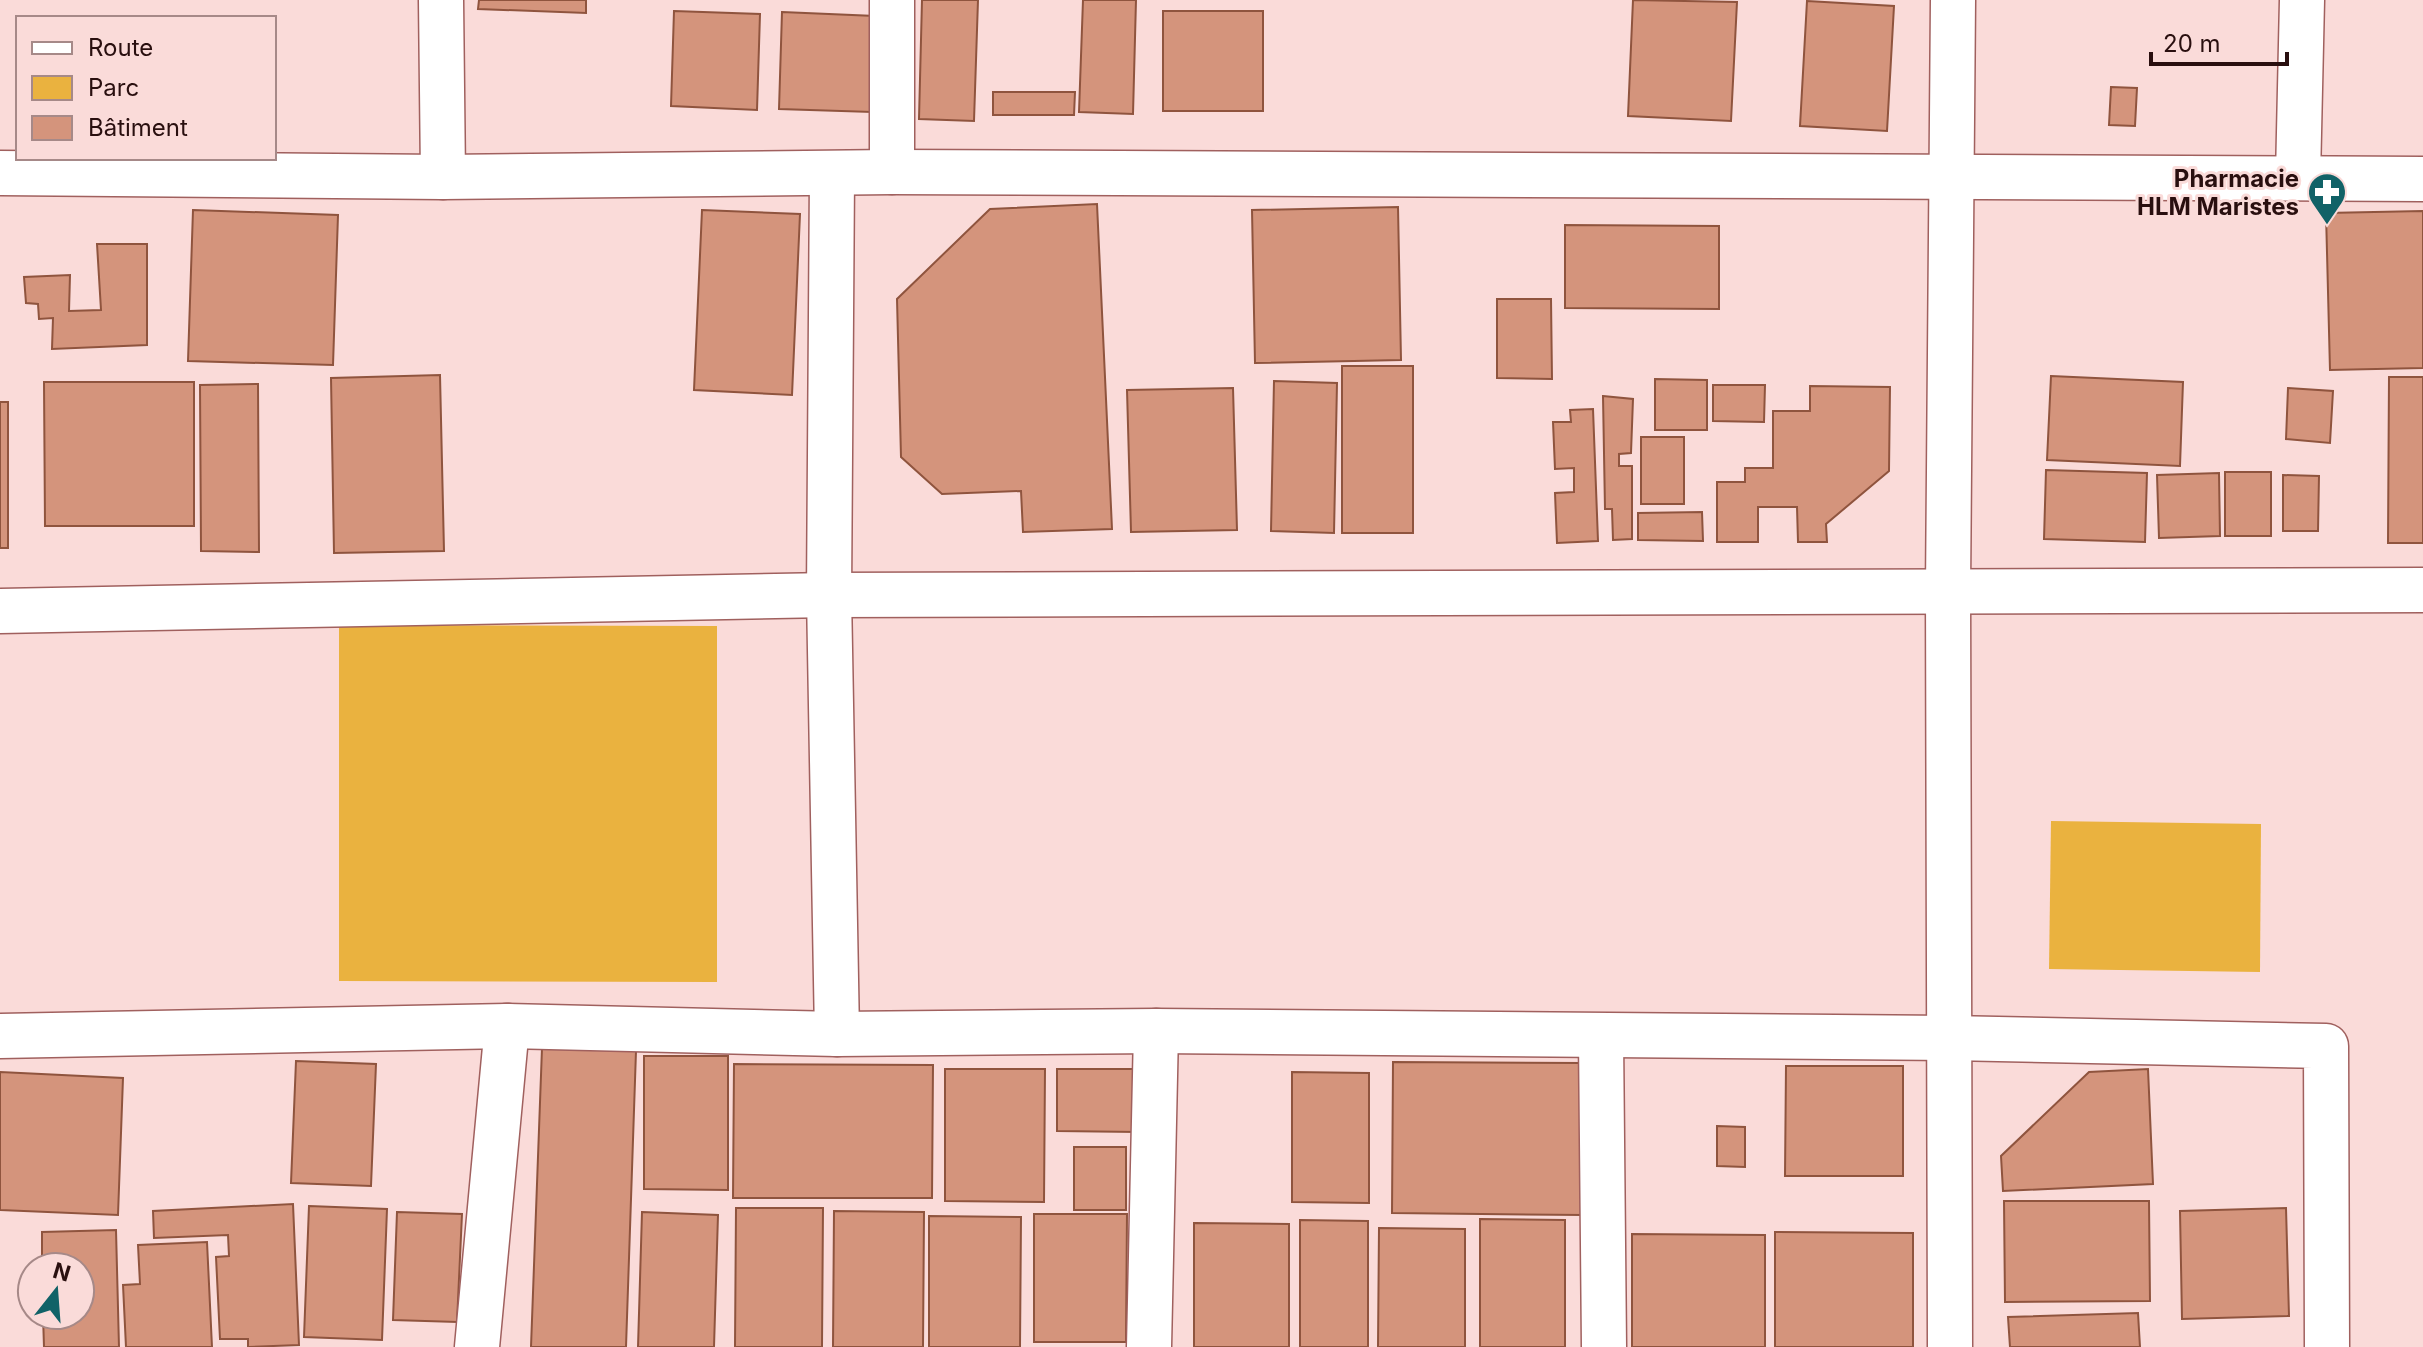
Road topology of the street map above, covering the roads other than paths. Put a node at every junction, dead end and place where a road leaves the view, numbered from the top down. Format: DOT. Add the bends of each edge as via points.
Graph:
graph roads {
  1 [pos="441,0"];
  2 [pos="892,0"];
  3 [pos="1953,0"];
  4 [pos="2302,0"];
  5 [pos="892,172"];
  6 [pos="0,173"];
  7 [pos="832,175"];
  8 [pos="1951,176"];
  9 [pos="443,177"];
  10 [pos="2298,177"];
  11 [pos="2423,179"];
  12 [pos="1948,589"];
  13 [pos="2423,590"];
  14 [pos="829,595"];
  15 [pos="0,611"];
  16 [pos="507,1026"];
  17 [pos="1156,1031"];
  18 [pos="837,1034"];
  19 [pos="0,1036"];
  20 [pos="1601,1037"];
  21 [pos="1950,1038"];
  22 [pos="477,1347"];
  23 [pos="1149,1347"];
  24 [pos="1604,1347"];
  25 [pos="1950,1347"];
  26 [pos="2327,1347"];
  1 -- 9 [label="street"];
  2 -- 5 [label="street"];
  3 -- 8 [label="street"];
  4 -- 10 [label="street"];
  5 -- 7 [label="street"];
  5 -- 8 [label="street"];
  6 -- 9 [label="street"];
  7 -- 9 [label="street"];
  7 -- 14 [label="street"];
  8 -- 10 [label="street"];
  8 -- 12 [label="street"];
  10 -- 11 [label="street"];
  12 -- 13 [label="street"];
  12 -- 14 [label="street"];
  12 -- 21 [label="street"];
  14 -- 15 [label="street"];
  14 -- 18 [label="street"];
  16 -- 18 [label="street"];
  16 -- 19 [label="street"];
  16 -- 22 [label="street"];
  17 -- 18 [label="street"];
  17 -- 20 [label="street"];
  17 -- 23 [label="street"];
  20 -- 21 [label="street"];
  20 -- 24 [label="street"];
  21 -- 25 [label="street"];
  21 -- 26 [label="street" via="2326,1046"];
}
